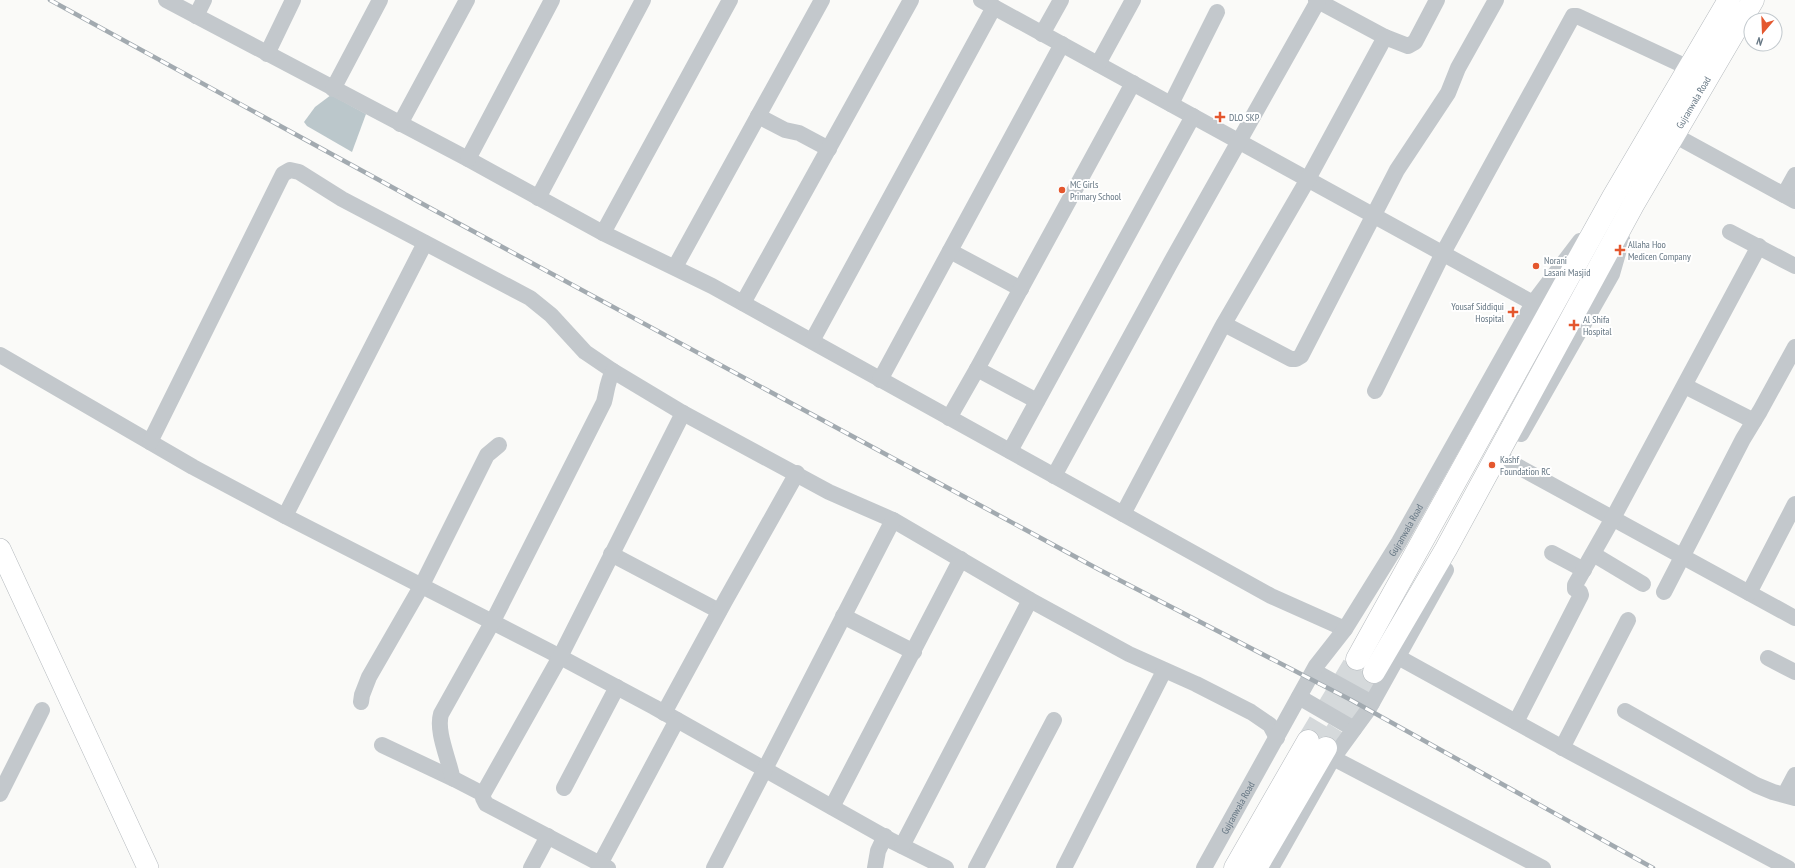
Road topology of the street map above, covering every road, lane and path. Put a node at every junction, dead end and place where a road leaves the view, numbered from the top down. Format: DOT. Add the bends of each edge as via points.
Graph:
graph roads {
  1 [pos="166,0"];
  2 [pos="204,0"];
  3 [pos="293,0"];
  4 [pos="380,0"];
  5 [pos="467,0"];
  6 [pos="552,0"];
  7 [pos="643,0"];
  8 [pos="730,0"];
  9 [pos="822,0"];
  10 [pos="911,0"];
  11 [pos="1061,0"];
  12 [pos="1133,0"];
  13 [pos="1317,0"];
  14 [pos="1437,0"];
  15 [pos="1496,0"];
  16 [pos="1729,0"];
  17 [pos="1753,0"];
  18 [pos="987,4"];
  19 [pos="1218,12"];
  20 [pos="196,16"];
  21 [pos="1042,34"];
  22 [pos="1385,36"];
  23 [pos="1062,44"];
  24 [pos="267,54"];
  25 [pos="1098,64"];
  26 [pos="1689,68"];
  27 [pos="1133,83"];
  28 [pos="333,89"];
  29 [pos="1171,104"];
  30 [pos="758,116"];
  31 [pos="1194,116"];
  32 [pos="400,124"];
  33 [pos="1674,135"];
  34 [pos="1239,141"];
  35 [pos="829,149"];
  36 [pos="468,159"];
  37 [pos="1795,175"];
  38 [pos="1308,179"];
  39 [pos="538,198"];
  40 [pos="1790,198"];
  41 [pos="1623,201"];
  42 [pos="1375,215"];
  43 [pos="1730,232"];
  44 [pos="603,234"];
  45 [pos="425,243"];
  46 [pos="1759,246"];
  47 [pos="950,251"];
  48 [pos="1444,253"];
  49 [pos="1795,266"];
  50 [pos="675,267"];
  51 [pos="1021,289"];
  52 [pos="743,303"];
  53 [pos="1533,303"];
  54 [pos="1224,324"];
  55 [pos="812,341"];
  56 [pos="1795,347"];
  57 [pos="0,355"];
  58 [pos="977,369"];
  59 [pos="613,371"];
  60 [pos="880,380"];
  61 [pos="1685,386"];
  62 [pos="1375,391"];
  63 [pos="1037,401"];
  64 [pos="683,412"];
  65 [pos="949,418"];
  66 [pos="1754,422"];
  67 [pos="150,442"];
  68 [pos="499,445"];
  69 [pos="1010,451"];
  70 [pos="1506,460"];
  71 [pos="797,473"];
  72 [pos="1054,476"];
  73 [pos="1795,504"];
  74 [pos="1123,514"];
  75 [pos="285,516"];
  76 [pos="1613,518"];
  77 [pos="893,520"];
  78 [pos="0,550"];
  79 [pos="1552,553"];
  80 [pos="611,554"];
  81 [pos="1593,554"];
  82 [pos="1682,556"];
  83 [pos="961,559"];
  84 [pos="1584,570"];
  85 [pos="1643,584"];
  86 [pos="422,585"];
  87 [pos="1664,592"];
  88 [pos="1748,593"];
  89 [pos="1030,600"];
  90 [pos="719,611"];
  91 [pos="844,616"];
  92 [pos="1795,618"];
  93 [pos="1628,620"];
  94 [pos="493,621"];
  95 [pos="1345,629"];
  96 [pos="914,652"];
  97 [pos="560,657"];
  98 [pos="1398,657"];
  99 [pos="1768,658"];
  100 [pos="1357,659"];
  101 [pos="1164,671"];
  102 [pos="1314,671"];
  103 [pos="1374,672"];
  104 [pos="1795,672"];
  105 [pos="617,687"];
  106 [pos="1299,698"];
  107 [pos="361,702"];
  108 [pos="1372,703"];
  109 [pos="42,710"];
  110 [pos="1625,711"];
  111 [pos="671,716"];
  112 [pos="1054,720"];
  113 [pos="1516,722"];
  114 [pos="1354,729"];
  115 [pos="1277,738"];
  116 [pos="382,745"];
  117 [pos="1562,748"];
  118 [pos="1322,749"];
  119 [pos="765,770"];
  120 [pos="1795,775"];
  121 [pos="454,779"];
  122 [pos="564,788"];
  123 [pos="0,794"];
  124 [pos="483,794"];
  125 [pos="1790,796"];
  126 [pos="832,807"];
  127 [pos="548,836"];
  128 [pos="884,836"];
  129 [pos="902,846"];
  130 [pos="604,866"];
  131 [pos="148,868"];
  132 [pos="531,868"];
  133 [pos="714,868"];
  134 [pos="875,868"];
  135 [pos="946,868"];
  136 [pos="976,868"];
  137 [pos="1064,868"];
  138 [pos="1204,868"];
  139 [pos="1234,868"];
  140 [pos="1256,868"];
  141 [pos="1271,868"];
  142 [pos="1543,868"];
  143 [pos="1788,868"];
  1 -- 20 [label="street"];
  2 -- 20 [label="street"];
  3 -- 24 [label="street"];
  4 -- 28 [label="street"];
  5 -- 32 [label="street"];
  6 -- 36 [label="street"];
  7 -- 39 [label="street"];
  8 -- 44 [label="street"];
  9 -- 30 [label="street"];
  10 -- 35 [label="street"];
  11 -- 21 [label="street"];
  12 -- 25 [label="street"];
  13 -- 22 [label="street"];
  13 -- 34 [label="street"];
  14 -- 22 [label="street" via="1413,44 1405,46"];
  15 -- 42 [label="street" via="1458,68 1448,94 1397,170"];
  16 -- 26 [label="highway, Gujranwala Road"];
  17 -- 33 [label="highway, Gujranwala Road"];
  18 -- 21 [label="street"];
  18 -- 55 [label="street"];
  19 -- 29 [label="street"];
  20 -- 24 [label="street"];
  21 -- 23 [label="street"];
  22 -- 38 [label="street"];
  23 -- 25 [label="street"];
  23 -- 47 [label="street"];
  24 -- 28 [label="street"];
  25 -- 27 [label="street"];
  26 -- 41 [label="highway, Gujranwala Road"];
  26 -- 48 [label="street" via="1573,16"];
  27 -- 29 [label="street"];
  27 -- 51 [label="street"];
  28 -- 32 [label="street"];
  29 -- 31 [label="street"];
  30 -- 35 [label="street"];
  30 -- 50 [label="street"];
  31 -- 34 [label="street"];
  31 -- 63 [label="street"];
  32 -- 36 [label="street"];
  33 -- 40 [label="street"];
  33 -- 41 [label="highway, Gujranwala Road"];
  34 -- 38 [label="street"];
  34 -- 72 [label="street"];
  35 -- 52 [label="street"];
  36 -- 39 [label="street"];
  37 -- 40 [label="street"];
  38 -- 42 [label="street"];
  38 -- 54 [label="street"];
  39 -- 44 [label="street"];
  41 -- 53 [label="street, Gujranwala Road"];
  41 -- 70 [label="street, Gujranwala Road" via="1612,274"];
  41 -- 100 [label="highway, Gujranwala Road"];
  41 -- 103 [label="highway, Gujranwala Road" via="1446,549"];
  42 -- 48 [label="street"];
  42 -- 54 [label="street" via="1299,358 1287,357"];
  43 -- 46 [label="street"];
  44 -- 50 [label="street"];
  45 -- 59 [label="street" via="530,298 585,352"];
  45 -- 67 [label="street" via="342,199 299,172 290,170 283,174"];
  45 -- 75 [label="street"];
  46 -- 49 [label="street"];
  46 -- 61 [label="street"];
  47 -- 51 [label="street"];
  47 -- 60 [label="street"];
  48 -- 53 [label="street"];
  48 -- 62 [label="street"];
  50 -- 52 [label="street"];
  51 -- 58 [label="street"];
  52 -- 55 [label="street"];
  53 -- 95 [label="street, Gujranwala Road" via="1399,542"];
  54 -- 74 [label="street"];
  55 -- 60 [label="street"];
  56 -- 66 [label="street"];
  57 -- 67 [label="street"];
  58 -- 63 [label="street"];
  58 -- 65 [label="street"];
  59 -- 64 [label="street"];
  59 -- 94 [label="street" via="607,382 604,402"];
  60 -- 65 [label="street"];
  61 -- 66 [label="street"];
  61 -- 76 [label="street"];
  63 -- 69 [label="street"];
  64 -- 71 [label="street"];
  64 -- 80 [label="street"];
  65 -- 69 [label="street"];
  66 -- 82 [label="street"];
  67 -- 75 [label="street"];
  68 -- 86 [label="street" via="487,455"];
  69 -- 72 [label="street"];
  70 -- 76 [label="street"];
  70 -- 98 [label="street, Gujranwala Road"];
  71 -- 77 [label="street" via="847,500"];
  71 -- 90 [label="street"];
  72 -- 74 [label="street"];
  73 -- 88 [label="street"];
  74 -- 95 [label="street" via="1271,596"];
  75 -- 86 [label="street"];
  76 -- 81 [label="street"];
  76 -- 82 [label="street"];
  77 -- 83 [label="street"];
  77 -- 91 [label="street"];
  78 -- 131 [label="main road"];
  79 -- 84 [label="street"];
  80 -- 90 [label="street"];
  80 -- 97 [label="street"];
  81 -- 84 [label="street"];
  81 -- 85 [label="street"];
  82 -- 87 [label="street"];
  82 -- 88 [label="street"];
  83 -- 89 [label="street"];
  83 -- 96 [label="street"];
  84 -- 113 [label="street" via="1574,587 1581,595"];
  86 -- 94 [label="street"];
  86 -- 107 [label="street" via="369,677"];
  88 -- 92 [label="street"];
  89 -- 101 [label="street"];
  89 -- 129 [label="street"];
  90 -- 111 [label="street"];
  91 -- 96 [label="street"];
  91 -- 119 [label="street"];
  93 -- 117 [label="street"];
  94 -- 97 [label="street"];
  94 -- 121 [label="street" via="439,719"];
  95 -- 102 [label="street, Gujranwala Road"];
  96 -- 126 [label="street"];
  97 -- 105 [label="street"];
  97 -- 124 [label="street"];
  98 -- 108 [label="street, Gujranwala Road"];
  98 -- 113 [label="street"];
  99 -- 104 [label="street"];
  101 -- 115 [label="street" via="1251,712 1270,725"];
  101 -- 137 [label="street"];
  102 -- 106 [label="street, Gujranwala Road"];
  102 -- 108 [label="street"];
  105 -- 111 [label="street"];
  105 -- 122 [label="street"];
  106 -- 114 [label="street"];
  106 -- 115 [label="street, Gujranwala Road"];
  108 -- 114 [label="street, Gujranwala Road"];
  109 -- 123 [label="street"];
  110 -- 125 [label="street" via="1756,785"];
  111 -- 119 [label="street"];
  111 -- 130 [label="street"];
  112 -- 136 [label="street"];
  113 -- 117 [label="street"];
  114 -- 118 [label="street, Gujranwala Road"];
  115 -- 138 [label="street, Gujranwala Road"];
  116 -- 121 [label="street"];
  117 -- 143 [label="street"];
  118 -- 139 [label="highway, Gujranwala Road"];
  118 -- 140 [label="highway, Gujranwala Road"];
  118 -- 141 [label="street, Gujranwala Road"];
  118 -- 142 [label="street"];
  119 -- 126 [label="street"];
  119 -- 133 [label="street"];
  120 -- 125 [label="street"];
  121 -- 124 [label="street"];
  124 -- 127 [label="street" via="486,804"];
  126 -- 128 [label="street"];
  127 -- 130 [label="street"];
  127 -- 132 [label="street"];
  128 -- 129 [label="street"];
  128 -- 134 [label="street"];
  129 -- 135 [label="street"];
}
